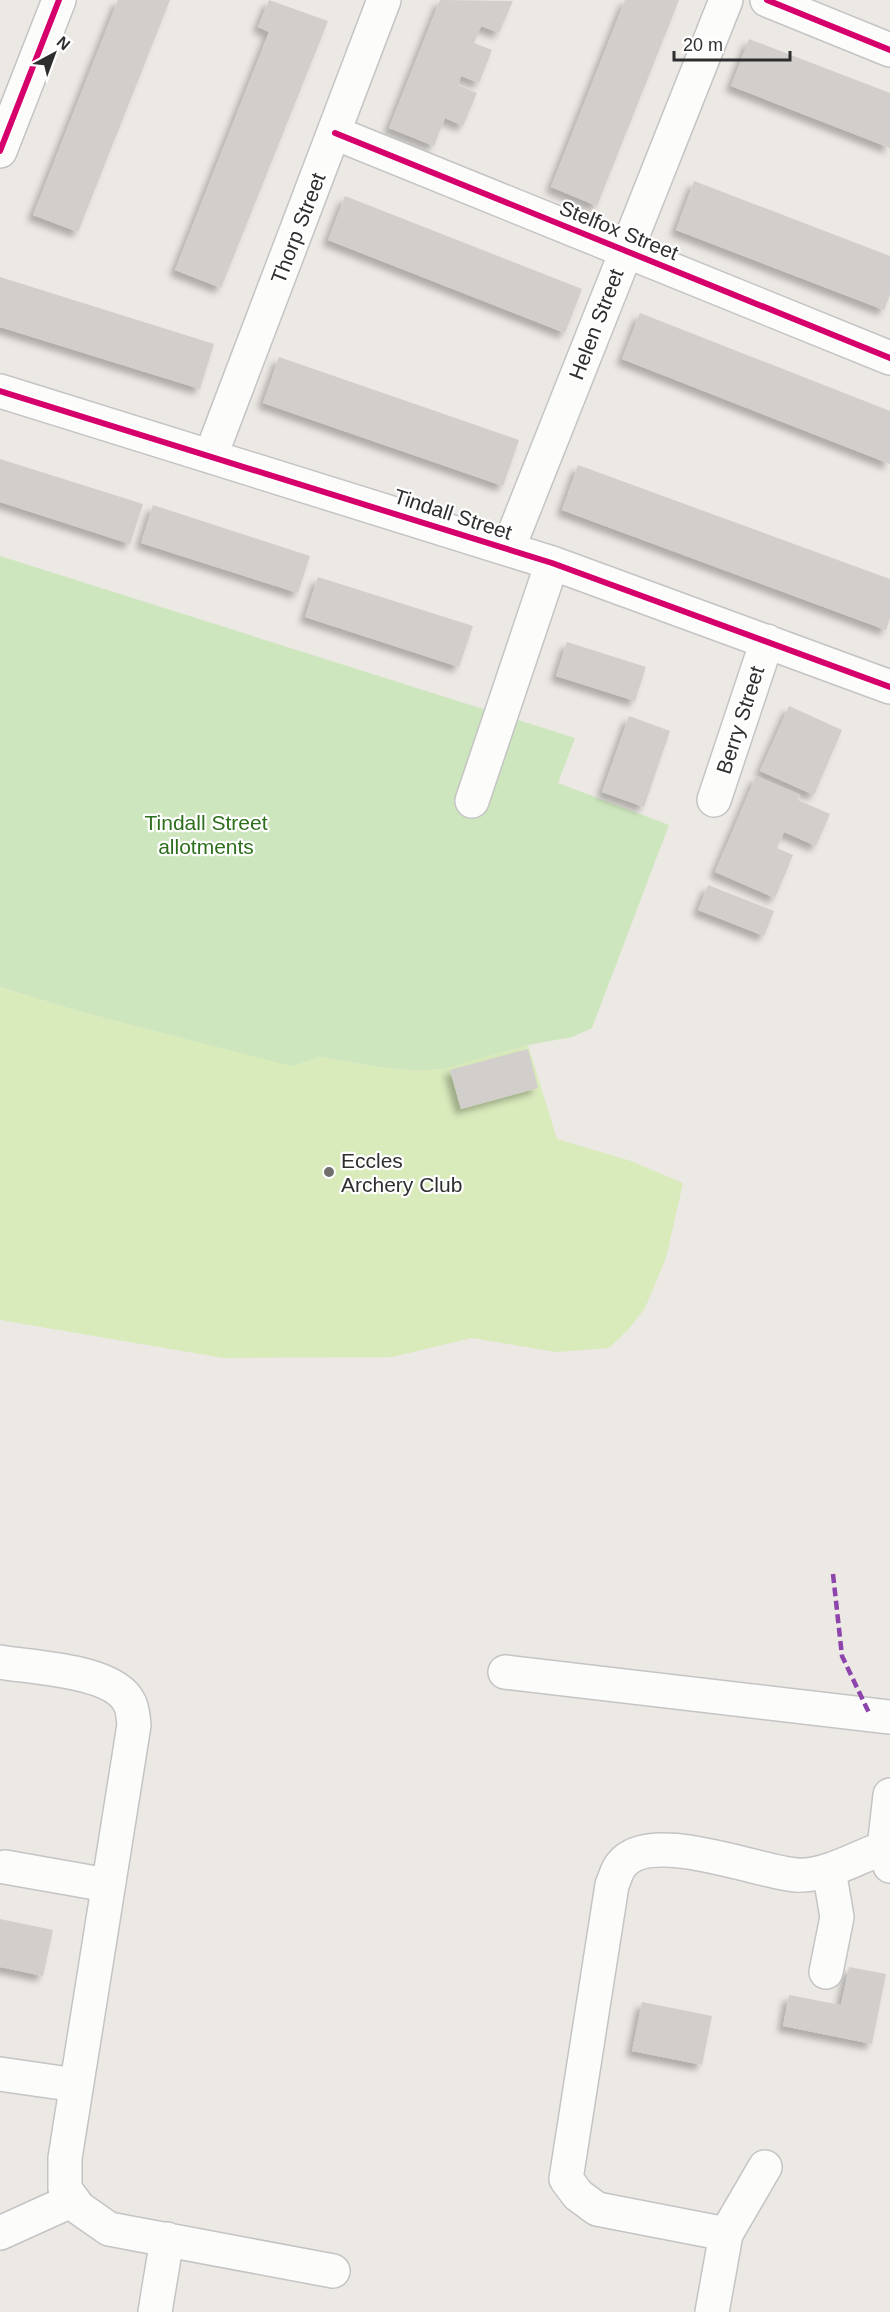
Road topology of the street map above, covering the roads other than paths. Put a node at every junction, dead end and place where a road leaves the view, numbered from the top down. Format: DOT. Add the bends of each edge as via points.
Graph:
graph roads {
  1 [pos="60,0"];
  2 [pos="726,0"];
  3 [pos="767,0"];
  4 [pos="374,3"];
  5 [pos="890,51"];
  6 [pos="335,133"];
  7 [pos="0,151"];
  8 [pos="625,251"];
  9 [pos="890,358"];
  10 [pos="0,391"];
  11 [pos="211,455"];
  12 [pos="508,549"];
  13 [pos="552,563"];
  14 [pos="767,641"];
  15 [pos="890,687"];
  16 [pos="714,800"];
  17 [pos="472,801"];
  18 [pos="0,1662"];
  19 [pos="505,1672"];
  20 [pos="890,1717"];
  21 [pos="890,1795"];
  22 [pos="887,1857"];
  23 [pos="5,1868"];
  24 [pos="829,1870"];
  25 [pos="107,1885"];
  26 [pos="826,1972"];
  27 [pos="0,2074"];
  28 [pos="76,2085"];
  29 [pos="765,2167"];
  30 [pos="73,2200"];
  31 [pos="0,2233"];
  32 [pos="726,2234"];
  33 [pos="167,2239"];
  34 [pos="333,2271"];
  35 [pos="155,2312"];
  36 [pos="712,2312"];
  1 -- 7 [label="street"];
  2 -- 8 [label="street, Helen Street"];
  3 -- 5 [label="street"];
  4 -- 6 [label="street, Thorp Street"];
  6 -- 8 [label="street, Stelfox Street"];
  6 -- 11 [label="street, Thorp Street"];
  8 -- 9 [label="street, Stelfox Street"];
  8 -- 12 [label="street, Helen Street"];
  10 -- 11 [label="street, Tindall Street"];
  11 -- 12 [label="street, Tindall Street"];
  12 -- 13 [label="street, Tindall Street"];
  13 -- 14 [label="street, Tindall Street"];
  13 -- 17 [label="street"];
  14 -- 15 [label="street, Tindall Street"];
  14 -- 16 [label="street, Berry Street"];
  18 -- 25 [label="street" via="102,1679 130,1702 134,1725"];
  19 -- 20 [label="street"];
  21 -- 22 [label="street"];
  22 -- 24 [label="street"];
  23 -- 25 [label="street"];
  24 -- 26 [label="street" via="837,1917"];
  24 -- 32 [label="street" via="797,1875 683,1850 646,1851 623,1863 612,1885 566,2179 578,2195 597,2209"];
  25 -- 28 [label="street"];
  27 -- 28 [label="street"];
  28 -- 30 [label="street" via="65,2158 66,2189"];
  29 -- 32 [label="street"];
  30 -- 31 [label="street"];
  30 -- 33 [label="street" via="109,2229"];
  32 -- 36 [label="street"];
  33 -- 34 [label="street"];
  33 -- 35 [label="street"];
}
